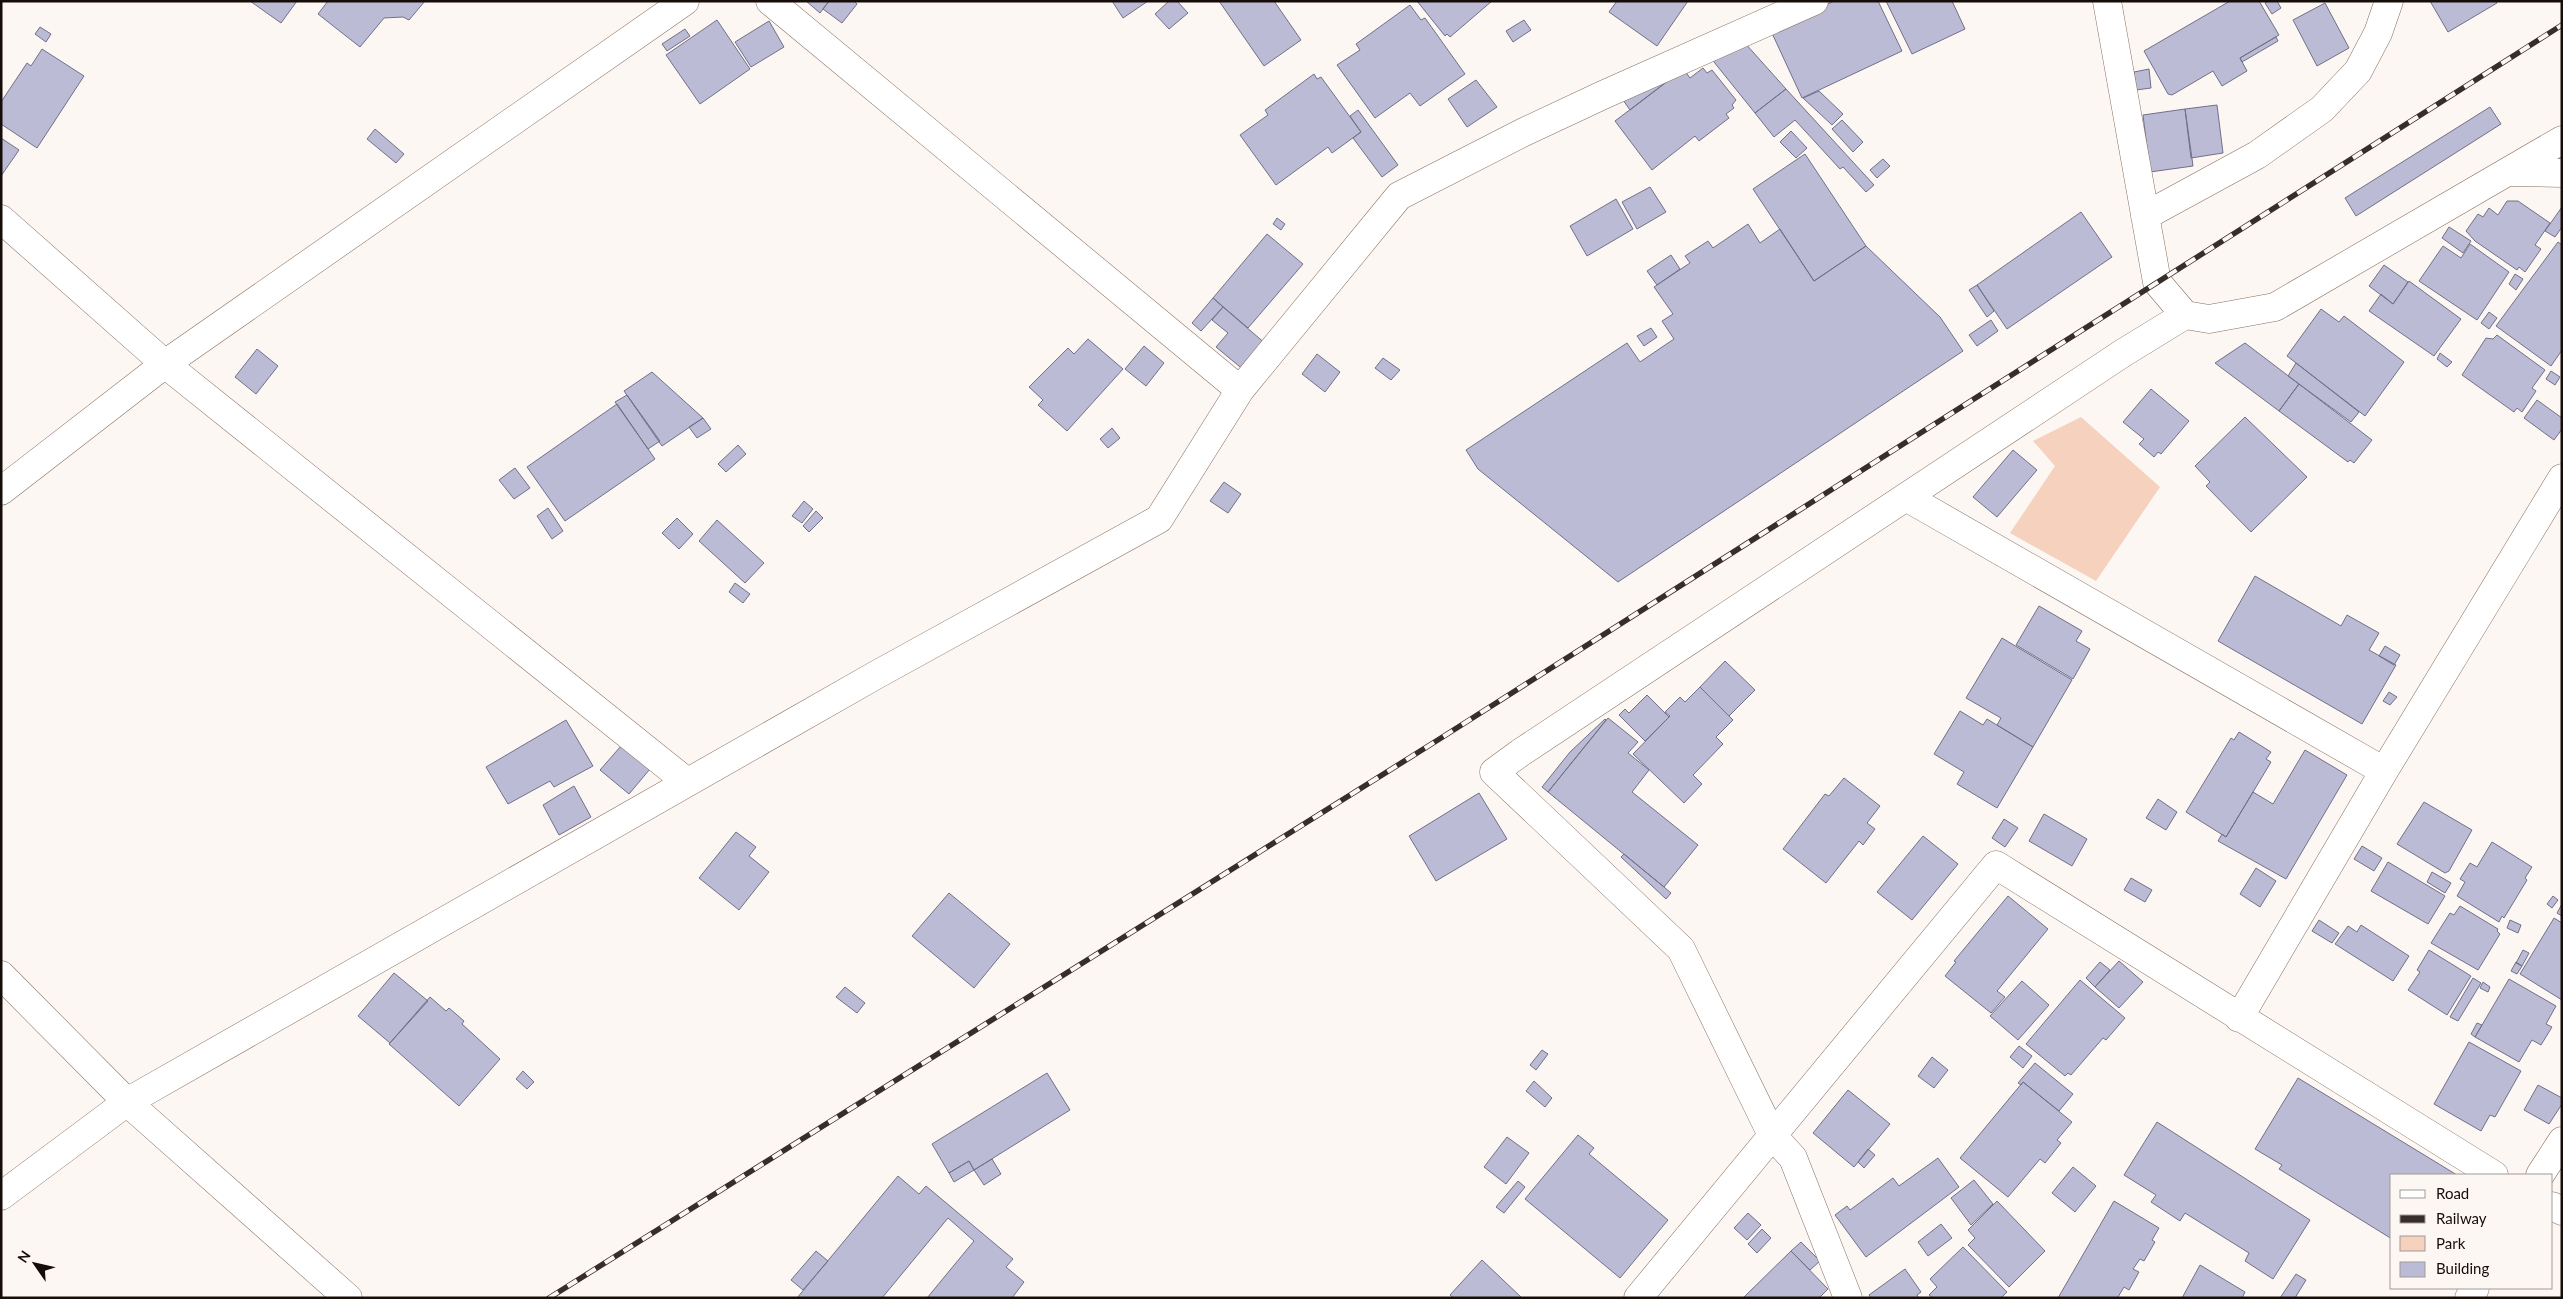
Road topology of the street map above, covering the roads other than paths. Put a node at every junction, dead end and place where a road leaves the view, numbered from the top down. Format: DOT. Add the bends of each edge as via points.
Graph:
graph roads {
  1 [pos="685,1"];
  2 [pos="770,1"];
  3 [pos="1814,1"];
  4 [pos="2107,1"];
  5 [pos="2389,1"];
  6 [pos="2562,140"];
  7 [pos="2510,172"];
  8 [pos="2562,173"];
  9 [pos="2145,216"];
  10 [pos="1,219"];
  11 [pos="2185,315"];
  12 [pos="166,364"];
  13 [pos="1240,390"];
  14 [pos="2562,478"];
  15 [pos="1,490"];
  16 [pos="1906,497"];
  17 [pos="2384,771"];
  18 [pos="687,782"];
  19 [pos="1,975"];
  20 [pos="2239,1018"];
  21 [pos="127,1102"];
  22 [pos="1772,1135"];
  23 [pos="2562,1141"];
  24 [pos="2492,1174"];
  25 [pos="2541,1174"];
  26 [pos="1,1196"];
  27 [pos="348,1298"];
  28 [pos="1638,1298"];
  29 [pos="1848,1298"];
  1 -- 12 [label="street"];
  2 -- 13 [label="street"];
  3 -- 13 [label="street" via="1524,132 1399,196"];
  4 -- 9 [label="street"];
  5 -- 9 [label="street" via="2378,33 2358,71 2322,109 2257,155"];
  6 -- 7 [label="street"];
  7 -- 8 [label="street"];
  7 -- 11 [label="street" via="2274,307 2209,319"];
  9 -- 11 [label="street" via="2157,282"];
  10 -- 12 [label="street"];
  11 -- 16 [label="street"];
  12 -- 15 [label="street"];
  12 -- 18 [label="street"];
  13 -- 18 [label="street" via="1158,519"];
  14 -- 17 [label="street"];
  16 -- 17 [label="street"];
  16 -- 22 [label="street" via="1494,772 1681,949"];
  17 -- 20 [label="street"];
  18 -- 21 [label="street"];
  19 -- 21 [label="street"];
  20 -- 22 [label="street" via="1996,865"];
  20 -- 24 [label="street"];
  21 -- 26 [label="street"];
  21 -- 27 [label="street"];
  22 -- 28 [label="street"];
  22 -- 29 [label="street" via="1793,1158"];
  23 -- 25 [label="street"];
}
